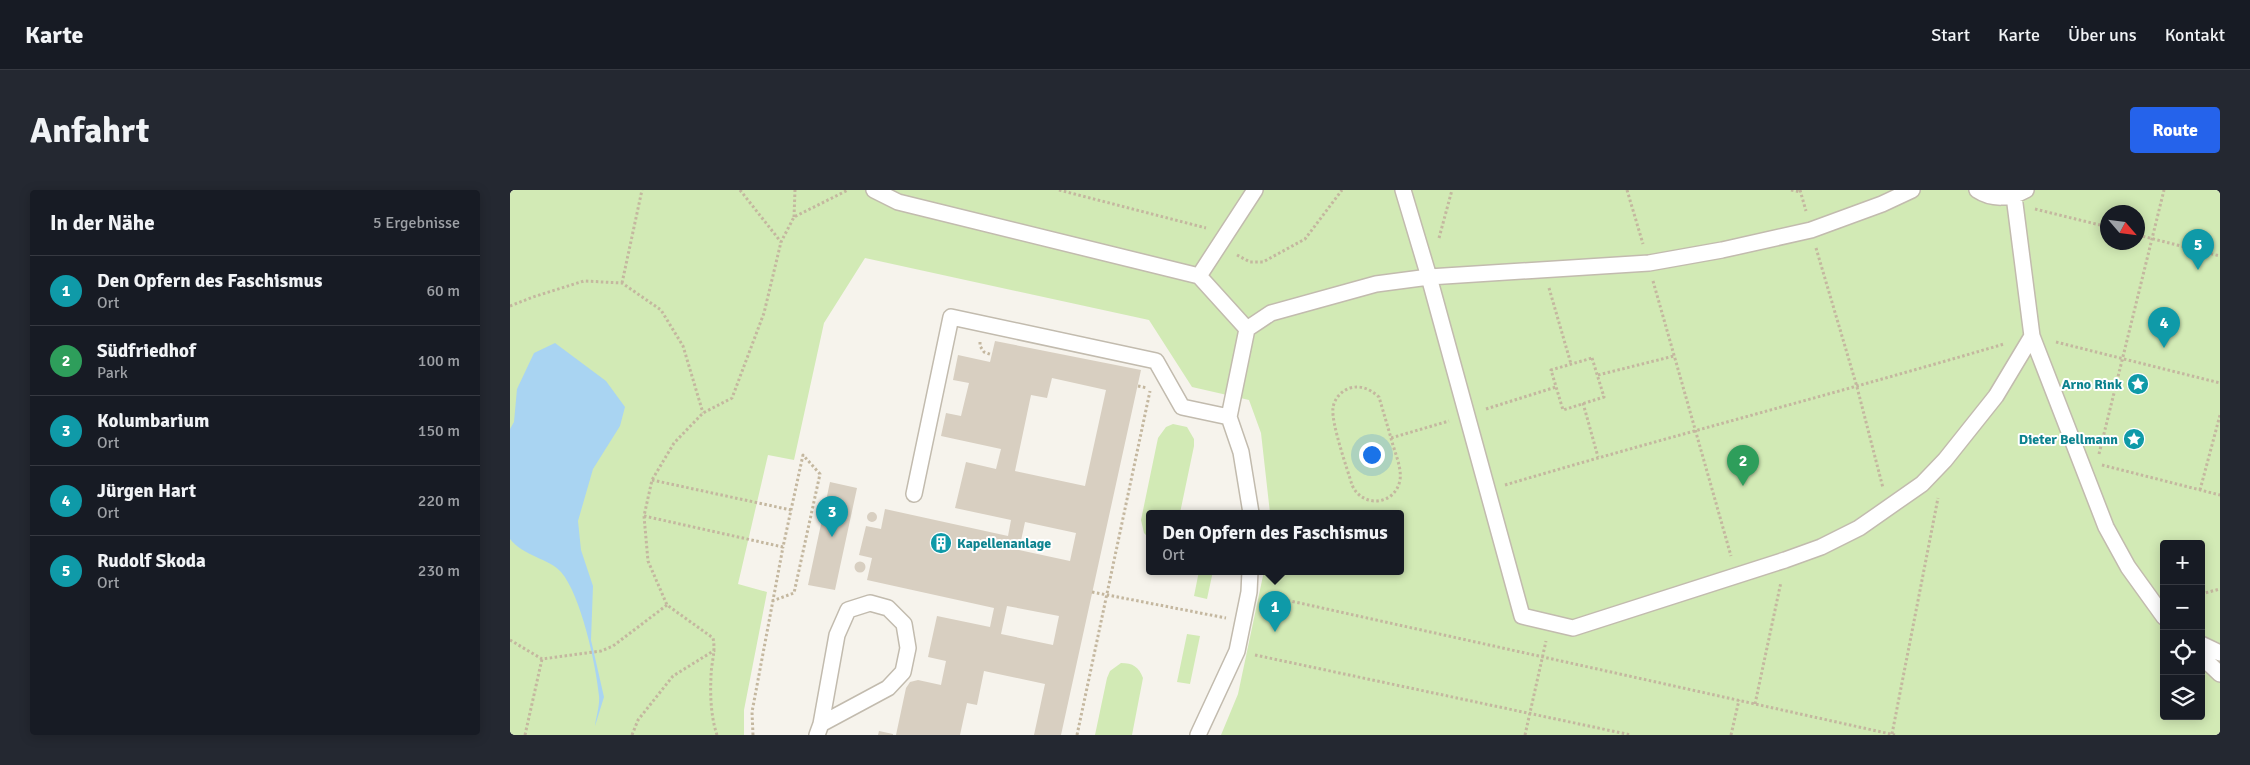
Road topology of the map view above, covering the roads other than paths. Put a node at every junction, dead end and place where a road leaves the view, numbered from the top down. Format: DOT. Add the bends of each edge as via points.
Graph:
graph roads {
  1 [pos="874,190"];
  2 [pos="1255,190"];
  3 [pos="1402,190"];
  4 [pos="1912,190"];
  5 [pos="1977,190"];
  6 [pos="2018,197"];
  7 [pos="1199,276"];
  8 [pos="1429,277"];
  9 [pos="1246,329"];
  10 [pos="2032,336"];
  11 [pos="1229,417"];
  12 [pos="914,494"];
  13 [pos="1251,510"];
  14 [pos="1250,575"];
  15 [pos="2160,611"];
  16 [pos="2205,646"];
  17 [pos="2220,653"];
  18 [pos="2205,660"];
  19 [pos="2220,674"];
  20 [pos="819,729"];
  21 [pos="1198,735"];
  1 -- 7 [label="lane" via="898,202"];
  2 -- 7 [label="lane"];
  3 -- 8 [label="lane"];
  4 -- 8 [label="lane" via="1811,230 1722,250 1649,263"];
  5 -- 6 [label="lane" via="1992,197"];
  6 -- 10 [label="lane"];
  7 -- 9 [label="lane"];
  8 -- 9 [label="lane" via="1376,284 1271,313"];
  8 -- 10 [label="lane" via="1522,616 1573,628 1785,560 1852,532 1922,484 1945,460 1996,396"];
  9 -- 11 [label="lane"];
  10 -- 15 [label="lane" via="2106,527 2128,567"];
  11 -- 12 [label="lane" via="1182,407 1156,362 951,318"];
  11 -- 13 [label="lane" via="1241,452"];
  14 -- 21 [label="lane" via="1237,651"];
  16 -- 17 [label="lane"];
  18 -- 19 [label="lane"];
  20 -- 20 [label="lane" via="888,688 903,672 908,648 904,624 888,608 870,603 848,610 837,635"];
}
